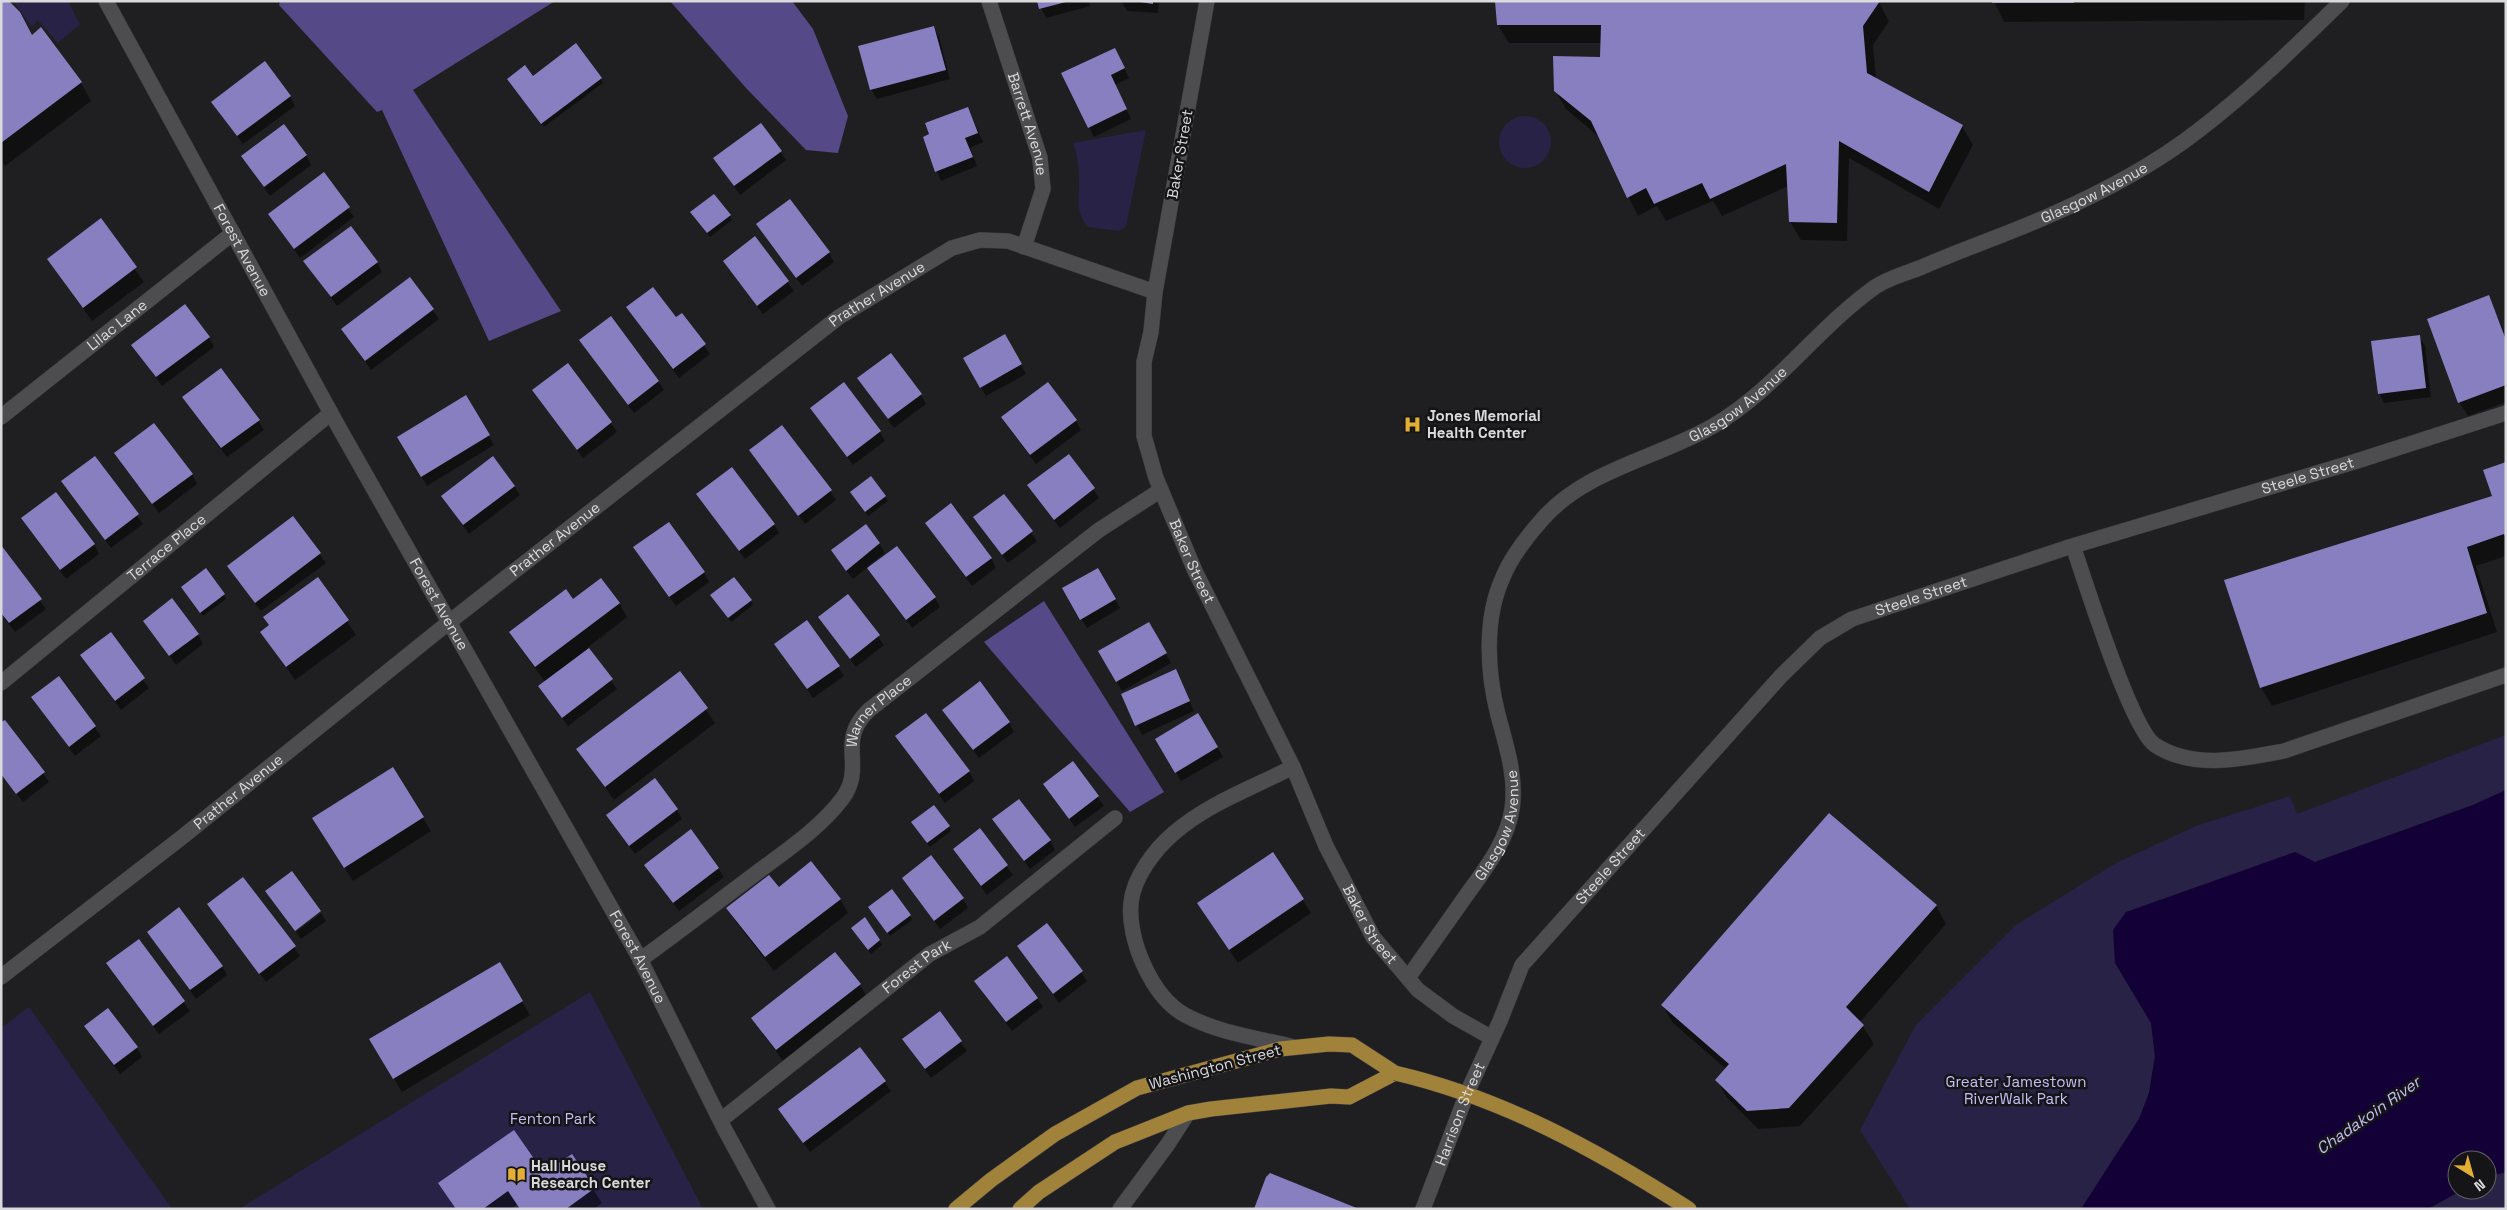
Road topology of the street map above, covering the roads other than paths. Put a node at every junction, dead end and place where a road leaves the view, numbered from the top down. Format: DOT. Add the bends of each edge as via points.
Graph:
graph roads {
  1 [pos="106,1"];
  2 [pos="989,1"];
  3 [pos="1207,1"];
  4 [pos="2342,1"];
  5 [pos="233,233"];
  6 [pos="1024,247"];
  7 [pos="1155,292"];
  8 [pos="331,413"];
  9 [pos="2506,413"];
  10 [pos="1,417"];
  11 [pos="1161,490"];
  12 [pos="2073,546"];
  13 [pos="448,623"];
  14 [pos="2506,675"];
  15 [pos="1,683"];
  16 [pos="1293,767"];
  17 [pos="1114,818"];
  18 [pos="640,960"];
  19 [pos="1,978"];
  20 [pos="1408,978"];
  21 [pos="1500,1021"];
  22 [pos="1492,1038"];
  23 [pos="1295,1048"];
  24 [pos="1395,1073"];
  25 [pos="1188,1113"];
  26 [pos="720,1120"];
  27 [pos="768,1209"];
  28 [pos="956,1209"];
  29 [pos="1020,1209"];
  30 [pos="1120,1209"];
  31 [pos="1423,1209"];
  32 [pos="1689,1209"];
  1 -- 5 [label="street, Forest Avenue"];
  2 -- 6 [label="street, Barrett Avenue" via="1040,158 1043,189"];
  3 -- 7 [label="street, Baker Street"];
  4 -- 20 [label="street, Glasgow Avenue" via="2199,131 2155,160 2106,189 2043,218 1878,285 1815,337 1749,402 1712,427 1664,451 1596,478 1564,498 1541,520 1502,577 1490,634 1490,664 1496,704 1513,784 1512,812 1487,866"];
  5 -- 8 [label="street, Forest Avenue"];
  5 -- 10 [label="street, Lilac Lane"];
  6 -- 7 [label="street, Prather Avenue"];
  6 -- 13 [label="street, Prather Avenue" via="980,240 952,248 839,317"];
  7 -- 11 [label="street, Baker Street" via="1144,362 1144,436"];
  8 -- 13 [label="street, Forest Avenue"];
  8 -- 15 [label="street, Terrace Place"];
  9 -- 12 [label="street, Steele Street"];
  11 -- 16 [label="street, Baker Street" via="1195,571"];
  11 -- 18 [label="street, Warner Place" via="1099,530 869,710 856,724 852,734 852,779 828,816"];
  12 -- 14 [label="street" via="2138,723 2153,744 2193,760 2250,758 2284,751"];
  12 -- 21 [label="street, Steele Street" via="1852,619 1820,638 1781,676 1522,965"];
  13 -- 18 [label="street, Forest Avenue"];
  13 -- 19 [label="street, Prather Avenue" via="182,838"];
  16 -- 20 [label="street, Baker Street" via="1326,846 1373,936"];
  16 -- 23 [label="street" via="1186,822 1158,849 1146,867 1131,903 1140,961 1158,990 1173,1006 1202,1023"];
  17 -- 26 [label="street, Forest Park" via="996,915 964,937 930,954"];
  18 -- 26 [label="street, Forest Avenue"];
  20 -- 22 [label="street, Baker Street" via="1418,990 1453,1016"];
  21 -- 22 [label="street, Harrison Street"];
  22 -- 31 [label="street, Harrison Street" via="1467,1093"];
  23 -- 24 [label="highway, Washington Street" via="1352,1045"];
  23 -- 28 [label="highway, Washington Street" via="1280,1049 1137,1088 1056,1134 990,1180"];
  24 -- 25 [label="highway" via="1349,1097 1331,1096"];
  24 -- 32 [label="highway, bridge" via="1441,1083 1524,1115 1618,1164"];
  25 -- 29 [label="highway" via="1115,1142 1039,1192"];
  25 -- 30 [label="street"];
  26 -- 27 [label="street, Forest Avenue"];
}
